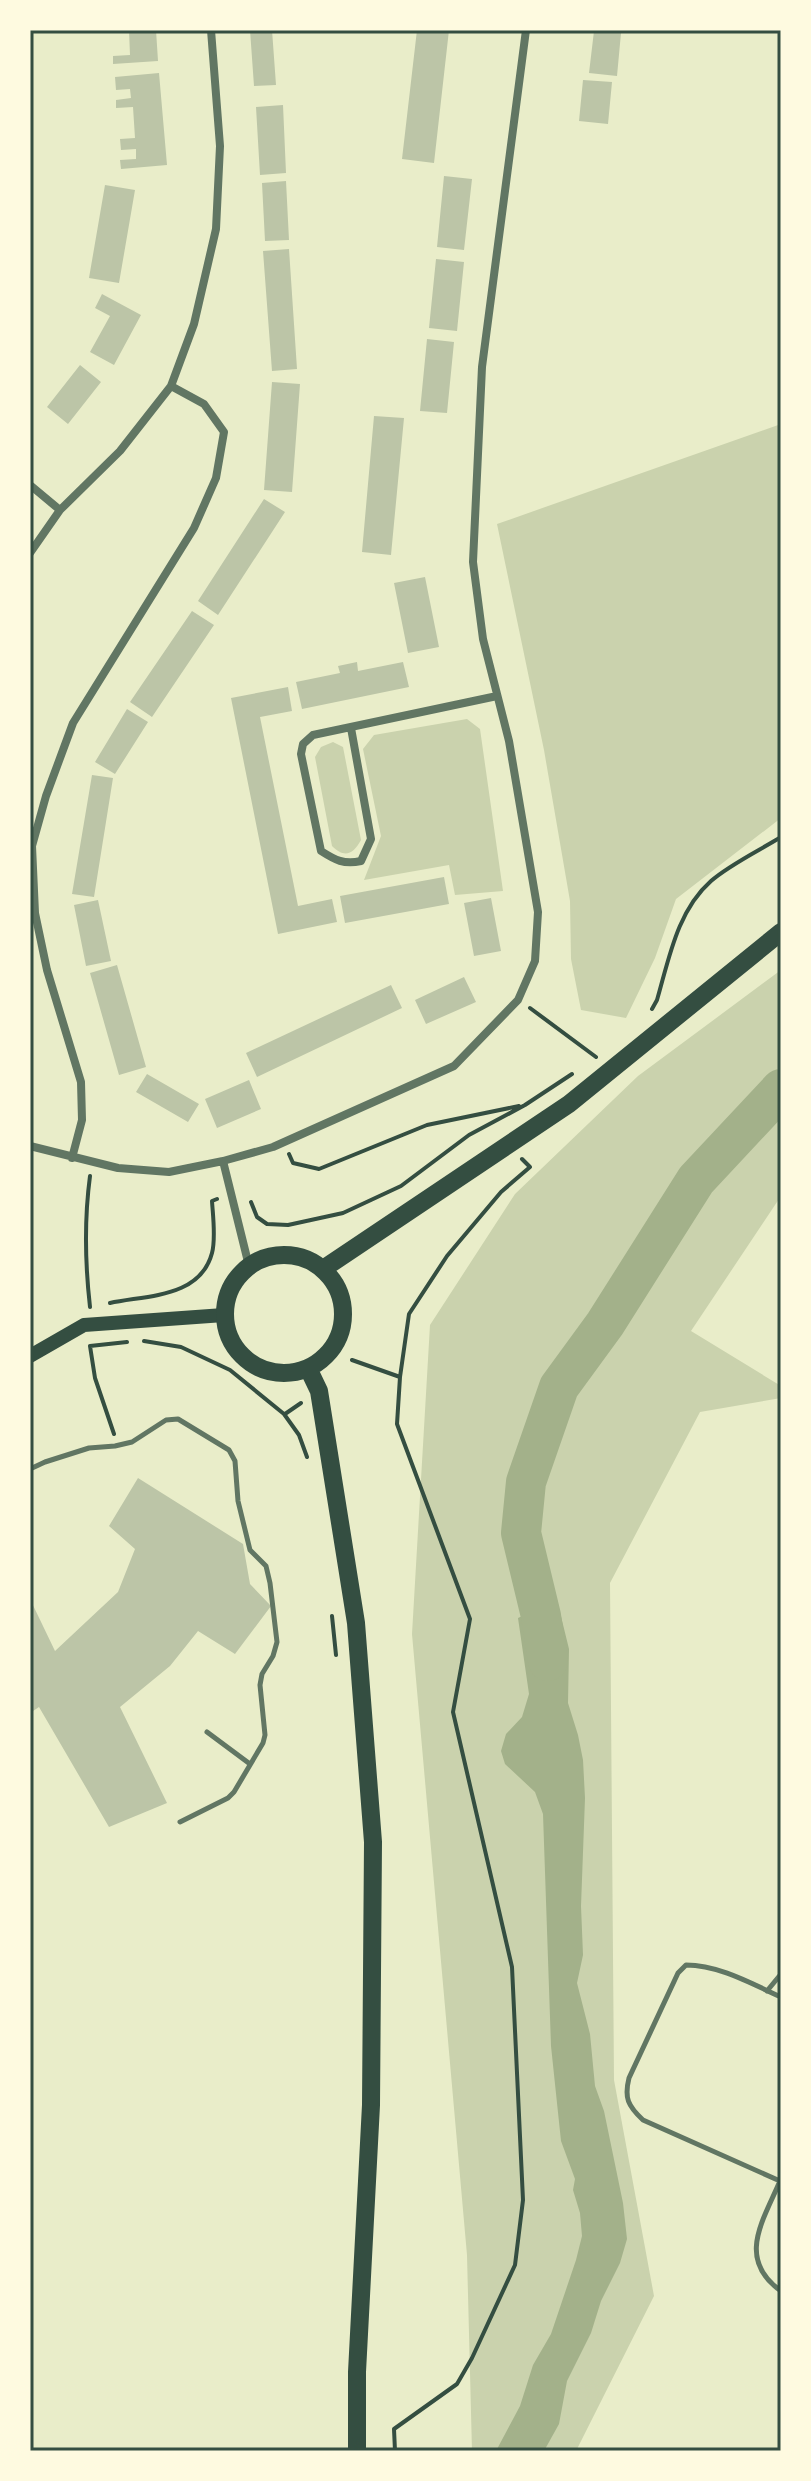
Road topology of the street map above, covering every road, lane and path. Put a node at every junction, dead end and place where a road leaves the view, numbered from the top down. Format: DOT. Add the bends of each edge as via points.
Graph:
graph roads {
  1 [pos="211,30"];
  2 [pos="526,30"];
  3 [pos="171,386"];
  4 [pos="30,485"];
  5 [pos="60,510"];
  6 [pos="30,553"];
  7 [pos="497,696"];
  8 [pos="351,728"];
  9 [pos="781,837"];
  10 [pos="781,932"];
  11 [pos="518,1000"];
  12 [pos="650,1013"];
  13 [pos="596,1057"];
  14 [pos="508,1145"];
  15 [pos="30,1146"];
  16 [pos="72,1158"];
  17 [pos="223,1161"];
  18 [pos="92,1162"];
  19 [pos="293,1163"];
  20 [pos="249,1197"];
  21 [pos="212,1201"];
  22 [pos="249,1266"];
  23 [pos="323,1269"];
  24 [pos="106,1304"];
  25 [pos="90,1307"];
  26 [pos="224,1315"];
  27 [pos="143,1341"];
  28 [pos="129,1342"];
  29 [pos="30,1356"];
  30 [pos="352,1360"];
  31 [pos="308,1368"];
  32 [pos="400,1377"];
  33 [pos="117,1445"];
  34 [pos="310,1463"];
  35 [pos="30,1469"];
  36 [pos="332,1614"];
  37 [pos="337,1661"];
  38 [pos="207,1732"];
  39 [pos="250,1764"];
  40 [pos="180,1822"];
  41 [pos="781,1974"];
  42 [pos="767,1991"];
  43 [pos="781,1997"];
  44 [pos="781,2181"];
  45 [pos="781,2291"];
  46 [pos="357,2451"];
  47 [pos="395,2451"];
  1 -- 3 [label="street" via="220,146 216,229 194,324"];
  2 -- 7 [label="street" via="482,367 473,562"];
  3 -- 5 [label="street" via="120,451"];
  3 -- 16 [label="street" via="204,404 224,432 216,478 194,528 73,723 32,846 35,913 81,1082 82,1120"];
  4 -- 5 [label="street"];
  5 -- 6 [label="street"];
  7 -- 8 [label="street"];
  7 -- 11 [label="street" via="538,912 535,961"];
  8 -- 8 [label="street" via="313,735 301,754 321,851 351,863 361,861 371,839"];
  9 -- 12 [label="path" via="711,881 690,908 675,936"];
  10 -- 14 [label="highway" via="569,1104"];
  11 -- 13 [label="path"];
  11 -- 17 [label="street" via="454,1066 273,1147"];
  14 -- 23 [label="highway"];
  14 -- 32 [label="path" via="530,1167 501,1192 447,1256 409,1314"];
  15 -- 16 [label="street"];
  16 -- 18 [label="street"];
  17 -- 18 [label="street" via="169,1172"];
  17 -- 22 [label="street"];
  18 -- 25 [label="path" via="85,1261"];
  19 -- 20 [label="path" via="319,1169 427,1125 525,1105 469,1135 401,1186 343,1213 267,1224 257,1217"];
  21 -- 24 [label="path" via="213,1251 204,1272 181,1290"];
  22 -- 23 [label="highway" via="286,1254"];
  22 -- 26 [label="highway" via="235,1279"];
  23 -- 31 [label="highway" via="335,1284 343,1323 336,1342"];
  26 -- 29 [label="main road" via="84,1325"];
  26 -- 31 [label="highway" via="237,1351 252,1364 270,1372"];
  27 -- 34 [label="path" via="181,1347 230,1370 284,1414"];
  28 -- 33 [label="path" via="90,1346"];
  30 -- 32 [label="path"];
  31 -- 46 [label="highway" via="319,1391 356,1623 373,1842 371,2105"];
  32 -- 47 [label="path" via="397,1424 470,1619 453,1712 512,1967 523,2200 515,2265 472,2358 457,2384 394,2429"];
  33 -- 35 [label="lane" via="89,1448"];
  33 -- 39 [label="lane" via="178,1419 229,1450 235,1461 250,1550 266,1566 277,1642 260,1685 265,1735"];
  36 -- 37 [label="path"];
  38 -- 39 [label="lane"];
  39 -- 40 [label="lane" via="228,1798"];
  41 -- 42 [label="lane"];
  42 -- 43 [label="lane"];
  42 -- 44 [label="lane" via="720,1971 686,1965 625,2094 629,2107 643,2120"];
  44 -- 45 [label="lane" via="755,2239 758,2266"];
}
